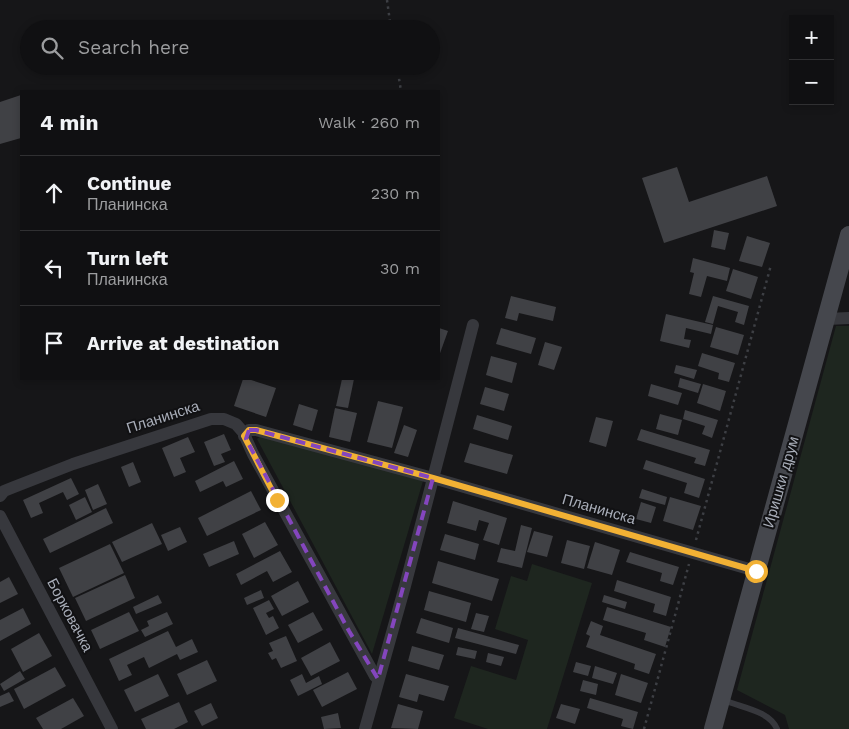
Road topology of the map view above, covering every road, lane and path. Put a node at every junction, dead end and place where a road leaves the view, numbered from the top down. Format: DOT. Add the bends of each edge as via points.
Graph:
graph roads {
  1 [pos="387,0"];
  2 [pos="390,20"];
  3 [pos="398,75"];
  4 [pos="401,90"];
  5 [pos="849,235"];
  6 [pos="771,265"];
  7 [pos="849,318"];
  8 [pos="827,319"];
  9 [pos="473,325"];
  10 [pos="244,436"];
  11 [pos="433,478"];
  12 [pos="0,496"];
  13 [pos="0,516"];
  14 [pos="692,553"];
  15 [pos="756,571"];
  16 [pos="378,678"];
  17 [pos="721,701"];
  18 [pos="112,729"];
  19 [pos="364,729"];
  20 [pos="644,729"];
  21 [pos="714,729"];
  22 [pos="777,729"];
  1 -- 2 [label="path"];
  3 -- 4 [label="path"];
  5 -- 8 [label="street, Иришки друм"];
  6 -- 14 [label="path"];
  7 -- 8 [label="street"];
  8 -- 15 [label="street, Иришки друм"];
  9 -- 11 [label="street"];
  10 -- 11 [label="street, Планинска" via="249,430 256,430"];
  10 -- 12 [label="street, Планинска" via="236,424 211,419 115,450 14,487"];
  10 -- 16 [label="street, Планинска" via="348,631"];
  11 -- 14 [label="street, Планинска"];
  11 -- 16 [label="street"];
  13 -- 18 [label="street, Борковачка"];
  14 -- 15 [label="street, Планинска"];
  14 -- 20 [label="path"];
  15 -- 17 [label="street, Иришки друм"];
  16 -- 19 [label="street"];
  17 -- 21 [label="street, Иришки друм"];
  17 -- 22 [label="lane" via="768,717"];
}
